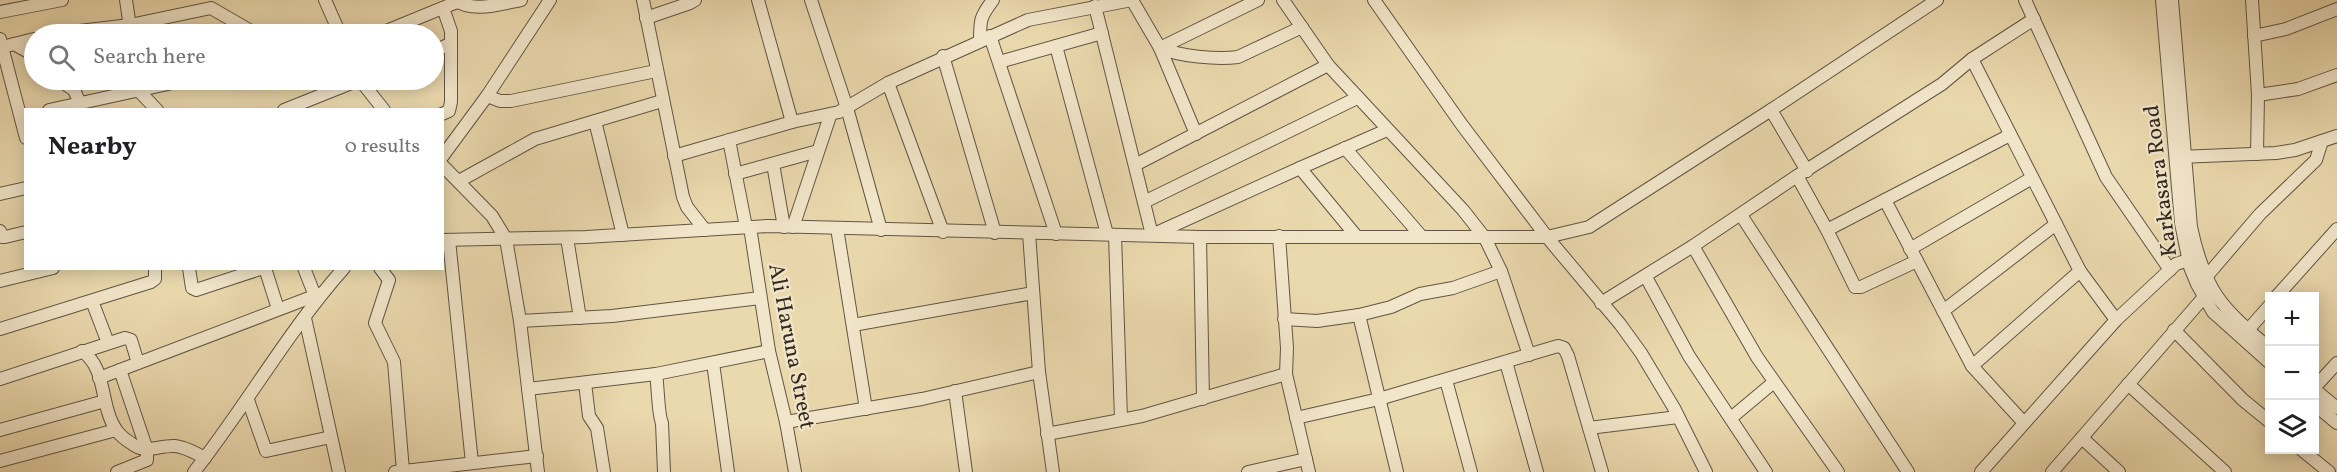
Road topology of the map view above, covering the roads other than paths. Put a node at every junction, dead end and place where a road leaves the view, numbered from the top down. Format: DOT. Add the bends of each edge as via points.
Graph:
graph roads {
  1 [pos="62,0"];
  2 [pos="126,0"];
  3 [pos="325,0"];
  4 [pos="521,0"];
  5 [pos="550,0"];
  6 [pos="643,0"];
  7 [pos="695,0"];
  8 [pos="758,0"];
  9 [pos="811,0"];
  10 [pos="993,0"];
  11 [pos="1132,0"];
  12 [pos="1258,0"];
  13 [pos="1283,0"];
  14 [pos="1374,0"];
  15 [pos="1937,0"];
  16 [pos="2025,0"];
  17 [pos="2162,0"];
  18 [pos="2172,0"];
  19 [pos="2252,0"];
  20 [pos="451,3"];
  21 [pos="24,4"];
  22 [pos="1095,6"];
  23 [pos="2337,9"];
  24 [pos="0,12"];
  25 [pos="646,18"];
  26 [pos="2034,19"];
  27 [pos="129,24"];
  28 [pos="152,24"];
  29 [pos="236,24"];
  30 [pos="336,24"];
  31 [pos="402,24"];
  32 [pos="1302,27"];
  33 [pos="1102,33"];
  34 [pos="2254,36"];
  35 [pos="985,38"];
  36 [pos="24,42"];
  37 [pos="450,44"];
  38 [pos="1056,46"];
  39 [pos="444,47"];
  40 [pos="1160,48"];
  41 [pos="4,49"];
  42 [pos="24,53"];
  43 [pos="943,56"];
  44 [pos="1972,59"];
  45 [pos="999,62"];
  46 [pos="1328,65"];
  47 [pos="656,71"];
  48 [pos="2337,75"];
  49 [pos="888,83"];
  50 [pos="74,90"];
  51 [pos="122,90"];
  52 [pos="142,90"];
  53 [pos="334,90"];
  54 [pos="367,90"];
  55 [pos="2258,95"];
  56 [pos="487,96"];
  57 [pos="1357,98"];
  58 [pos="662,101"];
  59 [pos="80,103"];
  60 [pos="58,108"];
  61 [pos="155,108"];
  62 [pos="289,108"];
  63 [pos="382,108"];
  64 [pos="847,108"];
  65 [pos="1771,110"];
  66 [pos="444,113"];
  67 [pos="23,115"];
  68 [pos="830,116"];
  69 [pos="595,121"];
  70 [pos="792,122"];
  71 [pos="1387,130"];
  72 [pos="1196,134"];
  73 [pos="2010,135"];
  74 [pos="2337,136"];
  75 [pos="729,140"];
  76 [pos="2322,141"];
  77 [pos="1345,148"];
  78 [pos="818,151"];
  79 [pos="444,154"];
  80 [pos="2257,154"];
  81 [pos="674,156"];
  82 [pos="2180,157"];
  83 [pos="773,164"];
  84 [pos="1135,165"];
  85 [pos="444,167"];
  86 [pos="1300,168"];
  87 [pos="1802,173"];
  88 [pos="735,174"];
  89 [pos="2032,178"];
  90 [pos="459,181"];
  91 [pos="24,188"];
  92 [pos="0,194"];
  93 [pos="1885,200"];
  94 [pos="1144,202"];
  95 [pos="1740,215"];
  96 [pos="2056,224"];
  97 [pos="748,227"];
  98 [pos="788,227"];
  99 [pos="837,228"];
  100 [pos="2337,229"];
  101 [pos="705,230"];
  102 [pos="881,230"];
  103 [pos="1827,230"];
  104 [pos="0,231"];
  105 [pos="24,232"];
  106 [pos="943,232"];
  107 [pos="995,233"];
  108 [pos="1029,234"];
  109 [pos="1056,234"];
  110 [pos="623,235"];
  111 [pos="1111,235"];
  112 [pos="1152,235"];
  113 [pos="1279,236"];
  114 [pos="1200,237"];
  115 [pos="1357,237"];
  116 [pos="1422,237"];
  117 [pos="1485,237"];
  118 [pos="1547,237"];
  119 [pos="567,238"];
  120 [pos="506,239"];
  121 [pos="446,240"];
  122 [pos="1693,246"];
  123 [pos="1910,249"];
  124 [pos="2188,260"];
  125 [pos="1917,261"];
  126 [pos="45,270"];
  127 [pos="154,270"];
  128 [pos="189,270"];
  129 [pos="258,270"];
  130 [pos="265,270"];
  131 [pos="305,270"];
  132 [pos="342,270"];
  133 [pos="382,270"];
  134 [pos="2170,270"];
  135 [pos="1501,271"];
  136 [pos="2080,271"];
  137 [pos="1646,277"];
  138 [pos="2206,277"];
  139 [pos="0,281"];
  140 [pos="2281,292"];
  141 [pos="1033,293"];
  142 [pos="318,294"];
  143 [pos="2204,297"];
  144 [pos="760,298"];
  145 [pos="92,301"];
  146 [pos="1601,303"];
  147 [pos="278,309"];
  148 [pos="1943,311"];
  149 [pos="2265,311"];
  150 [pos="1359,315"];
  151 [pos="305,318"];
  152 [pos="580,318"];
  153 [pos="1284,319"];
  154 [pos="2116,320"];
  155 [pos="520,321"];
  156 [pos="853,325"];
  157 [pos="0,329"];
  158 [pos="2174,330"];
  159 [pos="2248,330"];
  160 [pos="108,343"];
  161 [pos="2267,346"];
  162 [pos="82,351"];
  163 [pos="769,351"];
  164 [pos="1529,355"];
  165 [pos="2265,358"];
  166 [pos="1506,362"];
  167 [pos="138,363"];
  168 [pos="713,363"];
  169 [pos="2337,363"];
  170 [pos="1972,366"];
  171 [pos="120,370"];
  172 [pos="1039,372"];
  173 [pos="656,374"];
  174 [pos="1286,374"];
  175 [pos="99,378"];
  176 [pos="0,379"];
  177 [pos="1446,380"];
  178 [pos="1774,382"];
  179 [pos="585,383"];
  180 [pos="2319,383"];
  181 [pos="2128,384"];
  182 [pos="528,389"];
  183 [pos="954,391"];
  184 [pos="2319,392"];
  185 [pos="1203,399"];
  186 [pos="1379,399"];
  187 [pos="248,400"];
  188 [pos="105,401"];
  189 [pos="2319,408"];
  190 [pos="2337,408"];
  191 [pos="866,409"];
  192 [pos="1678,417"];
  193 [pos="1296,418"];
  194 [pos="1731,418"];
  195 [pos="2265,418"];
  196 [pos="1121,419"];
  197 [pos="786,422"];
  198 [pos="2024,423"];
  199 [pos="2337,423"];
  200 [pos="1589,428"];
  201 [pos="0,430"];
  202 [pos="116,430"];
  203 [pos="1047,434"];
  204 [pos="331,437"];
  205 [pos="2082,438"];
  206 [pos="147,450"];
  207 [pos="2307,454"];
  208 [pos="537,456"];
  209 [pos="205,458"];
  210 [pos="1306,459"];
  211 [pos="0,461"];
  212 [pos="472,463"];
  213 [pos="1906,471"];
  214 [pos="117,472"];
  215 [pos="194,472"];
  216 [pos="339,472"];
  217 [pos="399,472"];
  218 [pos="538,472"];
  219 [pos="604,472"];
  220 [pos="664,472"];
  221 [pos="728,472"];
  222 [pos="795,472"];
  223 [pos="966,472"];
  224 [pos="1053,472"];
  225 [pos="1248,472"];
  226 [pos="1309,472"];
  227 [pos="1397,472"];
  228 [pos="1471,472"];
  229 [pos="1537,472"];
  230 [pos="1602,472"];
  231 [pos="1706,472"];
  232 [pos="1766,472"];
  233 [pos="1838,472"];
  234 [pos="1981,472"];
  235 [pos="2052,472"];
  236 [pos="2119,472"];
  237 [pos="2224,472"];
  238 [pos="2328,472"];
  1 -- 21 [label="street"];
  2 -- 27 [label="street"];
  3 -- 30 [label="street"];
  4 -- 20 [label="street" via="471,7"];
  5 -- 56 [label="street"];
  6 -- 25 [label="street"];
  7 -- 25 [label="street"];
  8 -- 70 [label="street"];
  9 -- 64 [label="street"];
  10 -- 35 [label="street" via="980,20"];
  11 -- 22 [label="street"];
  11 -- 40 [label="street"];
  12 -- 40 [label="street"];
  13 -- 32 [label="street"];
  14 -- 118 [label="street"];
  15 -- 65 [label="street"];
  16 -- 26 [label="street"];
  17 -- 82 [label="street, Karkasara Road"];
  18 -- 82 [label="street, Karkasara Road"];
  19 -- 34 [label="street"];
  20 -- 31 [label="street"];
  20 -- 37 [label="street"];
  21 -- 24 [label="street"];
  22 -- 33 [label="street"];
  22 -- 35 [label="street" via="1028,20"];
  23 -- 34 [label="street" via="2286,29"];
  25 -- 47 [label="street"];
  26 -- 44 [label="street"];
  26 -- 134 [label="street" via="2106,177"];
  28 -- 29 [label="street" via="211,8"];
  32 -- 40 [label="street" via="1238,57"];
  32 -- 46 [label="street"];
  33 -- 38 [label="street"];
  33 -- 84 [label="street"];
  34 -- 55 [label="street"];
  35 -- 43 [label="street"];
  35 -- 45 [label="street"];
  36 -- 41 [label="street"];
  37 -- 39 [label="street"];
  37 -- 66 [label="street" via="451,102 449,111"];
  38 -- 45 [label="street"];
  38 -- 111 [label="street"];
  40 -- 72 [label="street"];
  41 -- 42 [label="street"];
  41 -- 67 [label="street"];
  43 -- 49 [label="street"];
  43 -- 107 [label="street"];
  44 -- 73 [label="street"];
  44 -- 87 [label="street" via="1942,84"];
  45 -- 109 [label="street"];
  46 -- 57 [label="street"];
  46 -- 72 [label="street"];
  47 -- 56 [label="street" via="512,101"];
  47 -- 58 [label="street"];
  48 -- 55 [label="street" via="2298,89"];
  49 -- 64 [label="street"];
  49 -- 106 [label="street"];
  50 -- 59 [label="street"];
  51 -- 59 [label="street"];
  52 -- 61 [label="street"];
  53 -- 62 [label="street"];
  54 -- 63 [label="street"];
  55 -- 80 [label="street"];
  56 -- 79 [label="street"];
  57 -- 71 [label="street"];
  57 -- 94 [label="street"];
  58 -- 69 [label="street"];
  58 -- 81 [label="street"];
  59 -- 60 [label="street"];
  64 -- 68 [label="street"];
  64 -- 102 [label="street"];
  65 -- 87 [label="street"];
  65 -- 118 [label="street" via="1589,226"];
  68 -- 70 [label="street"];
  68 -- 78 [label="street"];
  69 -- 90 [label="street" via="535,139"];
  69 -- 110 [label="street"];
  70 -- 75 [label="street"];
  71 -- 77 [label="street"];
  71 -- 117 [label="street"];
  72 -- 84 [label="street"];
  73 -- 89 [label="street"];
  73 -- 93 [label="street"];
  74 -- 76 [label="street"];
  75 -- 81 [label="street"];
  75 -- 88 [label="street, Ali Haruna Street"];
  76 -- 80 [label="street" via="2295,150"];
  76 -- 138 [label="street" via="2316,160 2260,214"];
  77 -- 86 [label="street"];
  77 -- 116 [label="street"];
  78 -- 83 [label="street"];
  78 -- 98 [label="street"];
  80 -- 82 [label="street"];
  81 -- 101 [label="street" via="687,207"];
  82 -- 124 [label="street, Karkasara Road" via="2181,224"];
  82 -- 138 [label="street, Karkasara Road" via="2191,227"];
  83 -- 88 [label="street"];
  83 -- 98 [label="street"];
  84 -- 94 [label="street"];
  85 -- 90 [label="street"];
  86 -- 112 [label="street"];
  86 -- 115 [label="street"];
  87 -- 95 [label="street"];
  87 -- 103 [label="street"];
  88 -- 97 [label="street, Ali Haruna Street"];
  89 -- 96 [label="street"];
  89 -- 123 [label="street"];
  90 -- 120 [label="street" via="492,216"];
  91 -- 92 [label="street"];
  93 -- 103 [label="street"];
  93 -- 123 [label="street"];
  94 -- 112 [label="street"];
  95 -- 122 [label="street"];
  95 -- 213 [label="street"];
  96 -- 136 [label="street"];
  96 -- 148 [label="street"];
  97 -- 98 [label="street"];
  97 -- 101 [label="street"];
  97 -- 144 [label="street, Ali Haruna Street"];
  98 -- 99 [label="street"];
  99 -- 102 [label="street"];
  99 -- 156 [label="street"];
  100 -- 140 [label="street"];
  101 -- 110 [label="street"];
  102 -- 106 [label="street"];
  103 -- 125 [label="street" via="1855,287"];
  104 -- 105 [label="street" via="2,237"];
  106 -- 107 [label="street"];
  107 -- 108 [label="street"];
  108 -- 109 [label="street"];
  108 -- 141 [label="street"];
  109 -- 111 [label="street"];
  110 -- 119 [label="street"];
  111 -- 112 [label="street"];
  111 -- 196 [label="street"];
  112 -- 114 [label="street"];
  113 -- 114 [label="street"];
  113 -- 115 [label="street"];
  113 -- 153 [label="street"];
  114 -- 185 [label="street"];
  115 -- 116 [label="street"];
  116 -- 117 [label="street"];
  117 -- 118 [label="street"];
  117 -- 135 [label="street"];
  118 -- 146 [label="street"];
  119 -- 120 [label="street"];
  119 -- 152 [label="street"];
  120 -- 121 [label="street"];
  120 -- 155 [label="street"];
  121 -- 212 [label="street"];
  122 -- 137 [label="street"];
  122 -- 178 [label="street"];
  123 -- 125 [label="street"];
  124 -- 134 [label="street"];
  124 -- 143 [label="street, Karkasara Road"];
  125 -- 148 [label="street"];
  126 -- 139 [label="street"];
  127 -- 145 [label="street" via="155,279 151,282"];
  128 -- 129 [label="street" via="192,288 196,290"];
  130 -- 147 [label="street"];
  131 -- 142 [label="street"];
  132 -- 142 [label="street"];
  133 -- 217 [label="street" via="389,280 375,323 394,362"];
  134 -- 154 [label="street"];
  135 -- 150 [label="street"];
  135 -- 164 [label="street"];
  136 -- 154 [label="street"];
  136 -- 170 [label="street"];
  137 -- 146 [label="street"];
  137 -- 194 [label="street" via="1689,356"];
  138 -- 159 [label="street, Karkasara Road" via="2220,301"];
  141 -- 156 [label="street"];
  141 -- 172 [label="street"];
  142 -- 147 [label="street"];
  142 -- 151 [label="street"];
  143 -- 158 [label="street"];
  143 -- 165 [label="street, Karkasara Road" via="2220,318"];
  144 -- 152 [label="street"];
  144 -- 163 [label="street, Ali Haruna Street"];
  145 -- 157 [label="street"];
  145 -- 160 [label="street"];
  146 -- 192 [label="street" via="1641,353"];
  147 -- 167 [label="street"];
  148 -- 170 [label="street"];
  149 -- 159 [label="street"];
  150 -- 153 [label="street" via="1317,321"];
  150 -- 186 [label="street"];
  151 -- 187 [label="street"];
  151 -- 204 [label="street"];
  152 -- 155 [label="street"];
  153 -- 174 [label="street"];
  154 -- 198 [label="street"];
  155 -- 182 [label="street"];
  156 -- 191 [label="street"];
  158 -- 181 [label="street"];
  158 -- 195 [label="street" via="2242,400"];
  159 -- 161 [label="street, Karkasara Road"];
  160 -- 162 [label="street"];
  160 -- 167 [label="street" via="129,338"];
  162 -- 175 [label="street" via="94,361"];
  162 -- 176 [label="street"];
  163 -- 168 [label="street"];
  163 -- 197 [label="street, Ali Haruna Street"];
  164 -- 166 [label="street"];
  164 -- 200 [label="street" via="1558,346 1564,348"];
  166 -- 177 [label="street"];
  166 -- 229 [label="street"];
  167 -- 171 [label="street"];
  168 -- 173 [label="street"];
  168 -- 221 [label="street"];
  169 -- 180 [label="street"];
  170 -- 198 [label="street"];
  171 -- 175 [label="street"];
  171 -- 206 [label="street"];
  172 -- 183 [label="street"];
  172 -- 203 [label="street"];
  173 -- 179 [label="street"];
  173 -- 220 [label="street"];
  174 -- 185 [label="street"];
  174 -- 193 [label="street"];
  175 -- 188 [label="street"];
  177 -- 186 [label="street"];
  177 -- 228 [label="street"];
  178 -- 194 [label="street"];
  178 -- 233 [label="street"];
  179 -- 182 [label="street"];
  179 -- 219 [label="street"];
  181 -- 205 [label="street"];
  181 -- 237 [label="street"];
  182 -- 208 [label="street"];
  183 -- 191 [label="street"];
  183 -- 223 [label="street"];
  184 -- 190 [label="street"];
  185 -- 196 [label="street"];
  186 -- 193 [label="street"];
  186 -- 227 [label="street"];
  187 -- 204 [label="street" via="266,451"];
  187 -- 209 [label="street"];
  188 -- 201 [label="street"];
  188 -- 202 [label="street"];
  189 -- 199 [label="street"];
  191 -- 197 [label="street"];
  192 -- 200 [label="street"];
  192 -- 231 [label="street"];
  193 -- 210 [label="street"];
  194 -- 232 [label="street"];
  196 -- 203 [label="street"];
  197 -- 222 [label="street, Ali Haruna Street"];
  198 -- 234 [label="street"];
  200 -- 230 [label="street"];
  202 -- 206 [label="street" via="139,450"];
  202 -- 211 [label="street"];
  203 -- 224 [label="street"];
  204 -- 216 [label="street"];
  205 -- 235 [label="street"];
  205 -- 236 [label="street"];
  206 -- 209 [label="street" via="177,446"];
  206 -- 214 [label="street" via="146,461"];
  207 -- 238 [label="street"];
  208 -- 212 [label="street"];
  208 -- 218 [label="street"];
  209 -- 215 [label="street"];
  210 -- 225 [label="street"];
  210 -- 226 [label="street"];
  212 -- 217 [label="street"];
}
